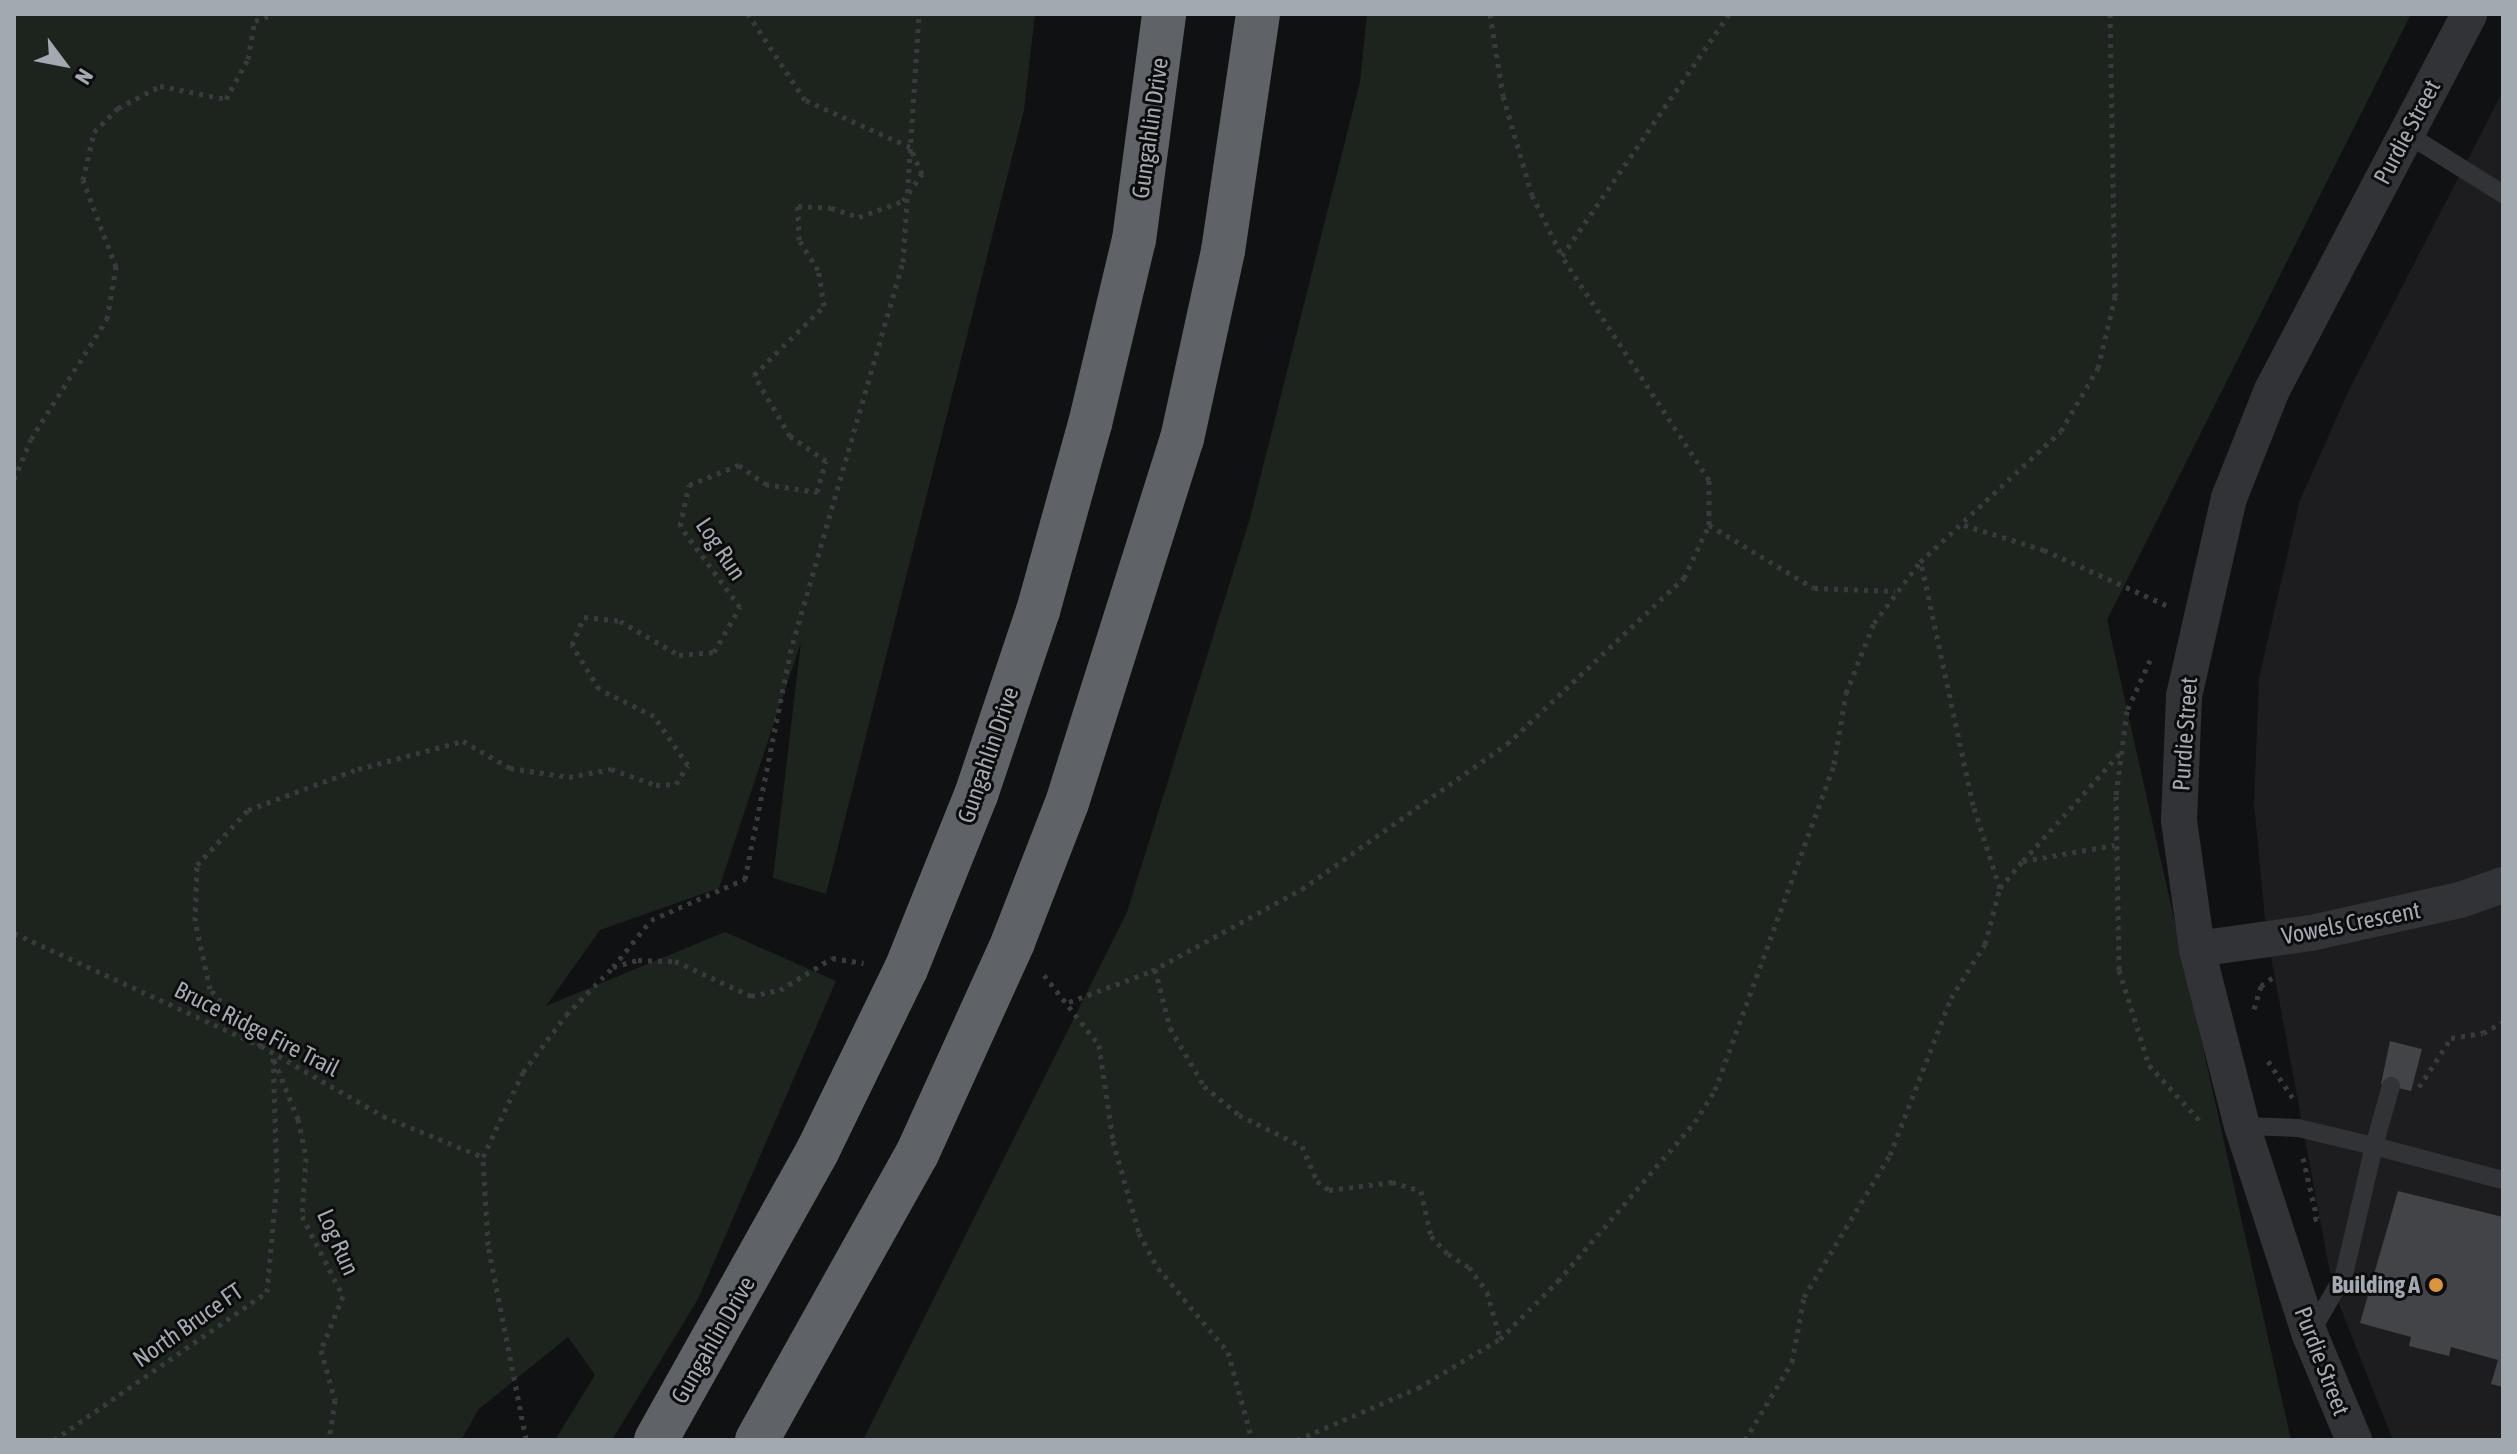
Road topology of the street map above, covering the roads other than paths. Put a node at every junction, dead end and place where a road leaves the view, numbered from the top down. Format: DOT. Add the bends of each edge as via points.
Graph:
graph roads {
  1 [pos="1164,14"];
  2 [pos="1258,14"];
  3 [pos="2469,14"];
  4 [pos="2407,134"];
  5 [pos="2503,194"];
  6 [pos="2503,885"];
  7 [pos="2197,949"];
  8 [pos="2389,1092"];
  9 [pos="2242,1126"];
  10 [pos="2374,1146"];
  11 [pos="2503,1180"];
  12 [pos="2310,1335"];
  13 [pos="656,1440"];
  14 [pos="757,1440"];
  15 [pos="2354,1440"];
  1 -- 13 [label="highway, Gungahlin Drive" via="1134,240 1038,611 995,738 906,969 818,1150"];
  2 -- 14 [label="highway" via="1223,251 1182,439 1067,803 1013,942 917,1154"];
  3 -- 4 [label="street, Purdie Street"];
  4 -- 5 [label="lane"];
  4 -- 7 [label="street, Purdie Street" via="2272,390 2185,612 2179,821"];
  6 -- 7 [label="street, Vowels Crescent" via="2460,900 2311,933"];
  7 -- 9 [label="street, Purdie Street"];
  8 -- 10 [label="lane"];
  9 -- 10 [label="lane" via="2298,1128"];
  9 -- 12 [label="street, Purdie Street"];
  10 -- 11 [label="lane"];
  10 -- 12 [label="lane" via="2344,1275"];
  12 -- 15 [label="street, Purdie Street"];
}
